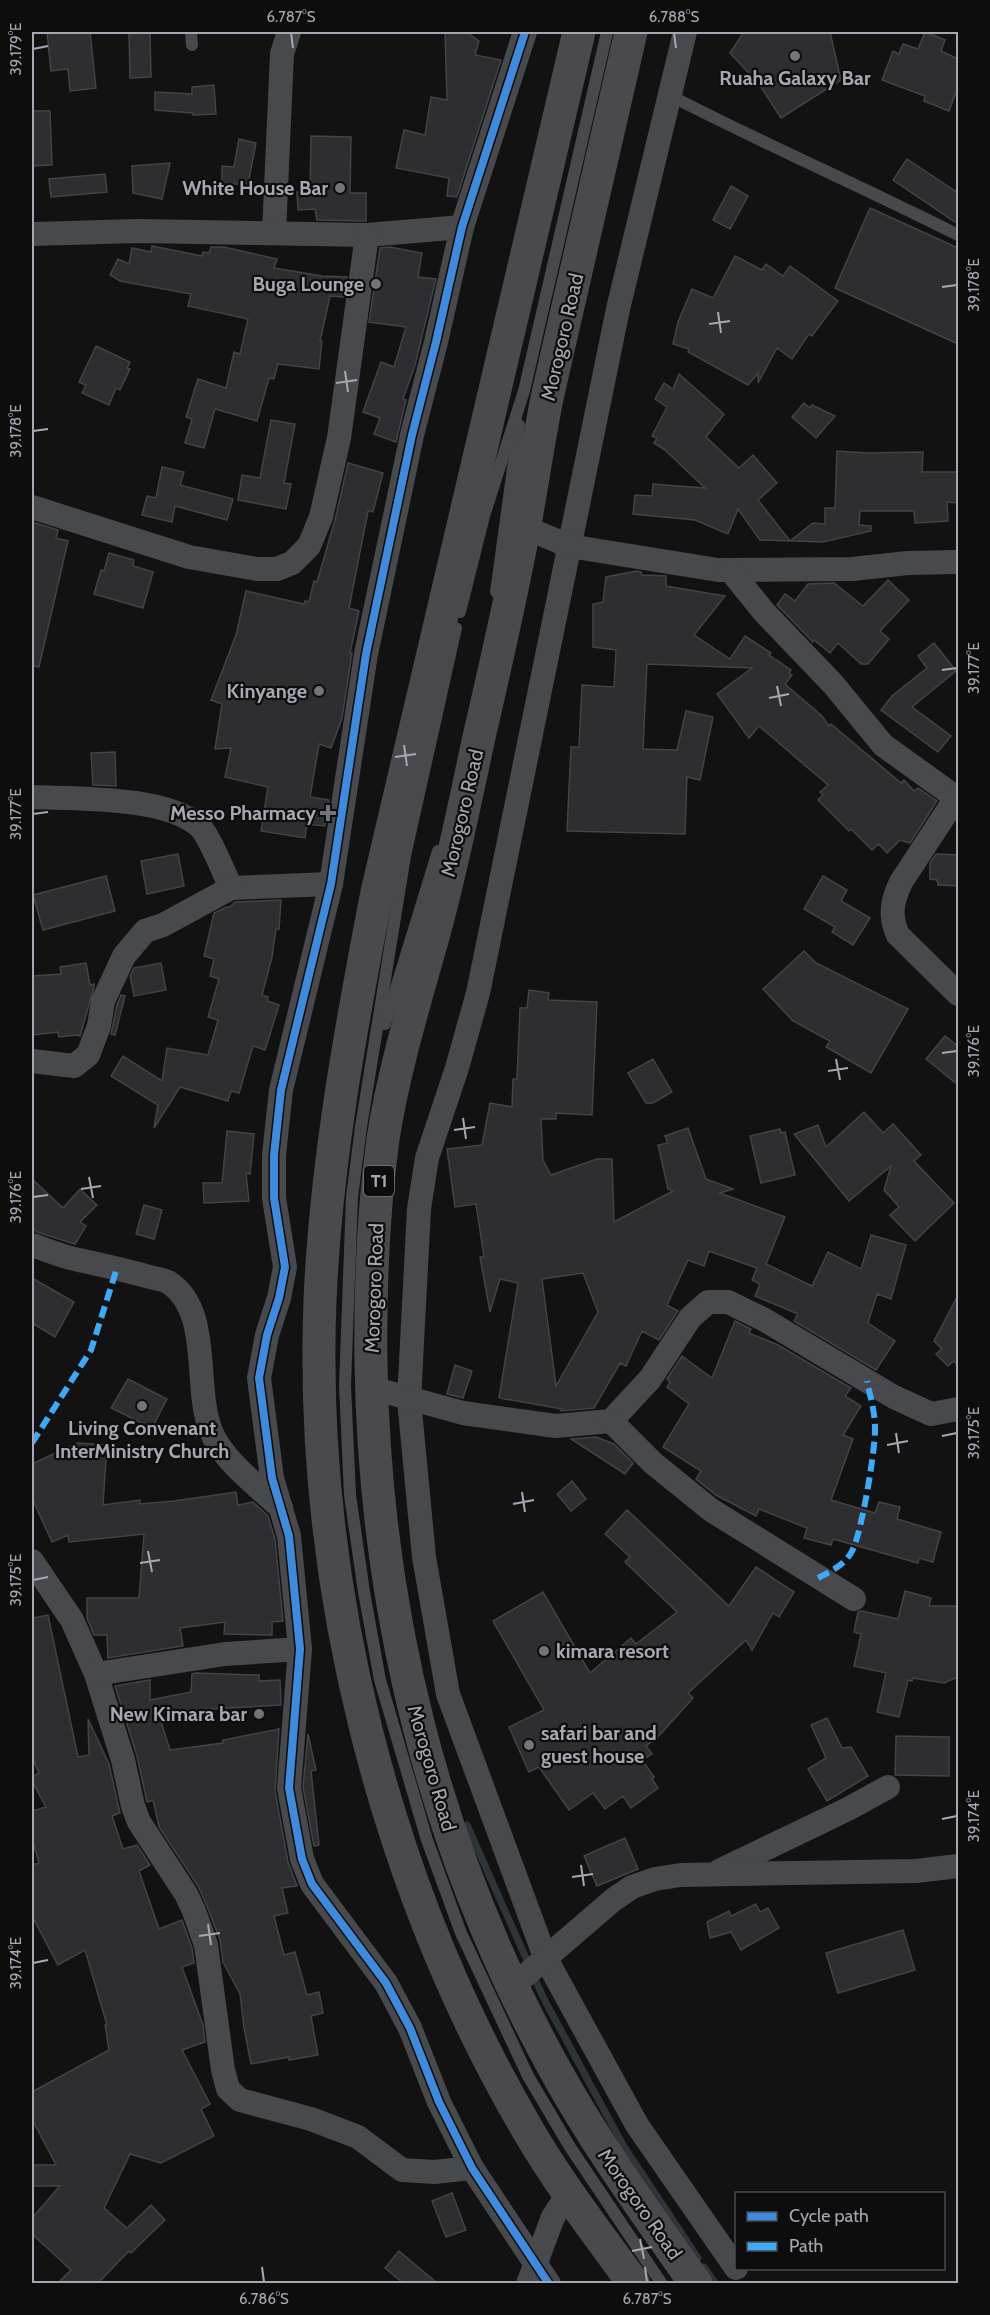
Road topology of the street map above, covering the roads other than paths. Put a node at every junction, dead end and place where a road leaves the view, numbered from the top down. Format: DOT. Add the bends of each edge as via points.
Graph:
graph roads {
  1 [pos="191,32"];
  2 [pos="289,32"];
  3 [pos="525,32"];
  4 [pos="579,32"];
  5 [pos="607,32"];
  6 [pos="632,32"];
  7 [pos="685,32"];
  8 [pos="192,45"];
  9 [pos="669,95"];
  10 [pos="462,227"];
  11 [pos="274,233"];
  12 [pos="32,234"];
  13 [pos="367,235"];
  14 [pos="958,235"];
  15 [pos="524,391"];
  16 [pos="32,507"];
  17 [pos="524,527"];
  18 [pos="569,546"];
  19 [pos="958,562"];
  20 [pos="730,570"];
  21 [pos="494,607"];
  22 [pos="32,797"];
  23 [pos="957,798"];
  24 [pos="441,838"];
  25 [pos="331,884"];
  26 [pos="231,888"];
  27 [pos="958,994"];
  28 [pos="32,1061"];
  29 [pos="372,1067"];
  30 [pos="32,1245"];
  31 [pos="372,1388"];
  32 [pos="409,1400"];
  33 [pos="958,1409"];
  34 [pos="611,1421"];
  35 [pos="281,1508"];
  36 [pos="32,1561"];
  37 [pos="854,1599"];
  38 [pos="300,1649"];
  39 [pos="96,1674"];
  40 [pos="888,1787"];
  41 [pos="958,1866"];
  42 [pos="712,1874"];
  43 [pos="545,1957"];
  44 [pos="502,1995"];
  45 [pos="472,2168"];
  46 [pos="569,2193"];
  47 [pos="735,2265"];
  48 [pos="738,2270"];
  49 [pos="538,2277"];
  50 [pos="634,2283"];
  51 [pos="662,2283"];
  52 [pos="696,2283"];
  53 [pos="748,2283"];
  1 -- 8 [label="lane"];
  2 -- 11 [label="street" via="282,54"];
  3 -- 10 [label="street"];
  4 -- 46 [label="highway" via="375,903 338,1112 320,1312 325,1487 336,1575 369,1742 420,1906 451,1979 519,2114"];
  5 -- 15 [label="lane, Morogoro Road"];
  6 -- 17 [label="highway, Morogoro Road / T1" via="548,396"];
  7 -- 9 [label="street"];
  9 -- 14 [label="lane"];
  9 -- 18 [label="street" via="618,309"];
  10 -- 13 [label="street"];
  10 -- 25 [label="street" via="412,435 366,654"];
  11 -- 12 [label="street"];
  11 -- 13 [label="street"];
  13 -- 16 [label="street" via="337,450 321,517 309,546 291,563 277,569 257,569 189,557"];
  15 -- 21 [label="lane, Morogoro Road"];
  15 -- 29 [label="lane, Morogoro Road" via="484,516 459,615 405,856"];
  17 -- 18 [label="street"];
  17 -- 31 [label="highway, Morogoro Road / T1" via="446,888 393,1081 382,1145 371,1284"];
  18 -- 20 [label="street"];
  18 -- 32 [label="street" via="478,993 427,1158 419,1209"];
  19 -- 20 [label="street" via="852,569"];
  20 -- 23 [label="street" via="883,745"];
  22 -- 26 [label="street" via="113,801 170,810 201,826"];
  23 -- 27 [label="street" via="901,882 892,912 898,936"];
  24 -- 29 [label="lane, Morogoro Road"];
  25 -- 26 [label="street"];
  25 -- 35 [label="street" via="286,1065 274,1155 274,1198 285,1267 259,1378 267,1447"];
  26 -- 28 [label="street" via="145,931 124,956 103,1001 88,1055 74,1066"];
  29 -- 44 [label="lane, Morogoro Road" via="353,1185 349,1241 345,1386 350,1495 380,1680 427,1840 460,1933"];
  30 -- 35 [label="street" via="167,1282 182,1296 194,1316 201,1392 211,1431 225,1454"];
  31 -- 32 [label="street"];
  31 -- 44 [label="highway, Morogoro Road / T1" via="382,1539 396,1630 440,1800"];
  32 -- 34 [label="street" via="463,1413 556,1426"];
  32 -- 43 [label="street" via="424,1557 448,1694"];
  33 -- 34 [label="street" via="931,1414 894,1397 763,1319 728,1302 708,1302 690,1318 650,1379"];
  34 -- 37 [label="street" via="653,1463 711,1510"];
  35 -- 38 [label="street" via="289,1536"];
  36 -- 39 [label="street" via="72,1620"];
  38 -- 39 [label="street" via="225,1654"];
  38 -- 45 [label="street" via="289,1788 302,1859 312,1884 386,1983"];
  39 -- 45 [label="street" via="136,1814 186,1894 206,1945 228,2089 240,2100 311,2119 358,2137 402,2170"];
  40 -- 42 [label="street"];
  41 -- 42 [label="street"];
  42 -- 43 [label="street" via="672,1877 632,1887"];
  43 -- 44 [label="street"];
  43 -- 47 [label="street" via="637,2125"];
  44 -- 51 [label="lane, Morogoro Road" via="528,2076 570,2147"];
  44 -- 52 [label="highway, Morogoro Road / T1" via="554,2068 598,2143"];
  45 -- 49 [label="street"];
  46 -- 49 [label="street" via="553,2217"];
  46 -- 50 [label="highway"];
  48 -- 53 [label="street"];
}
